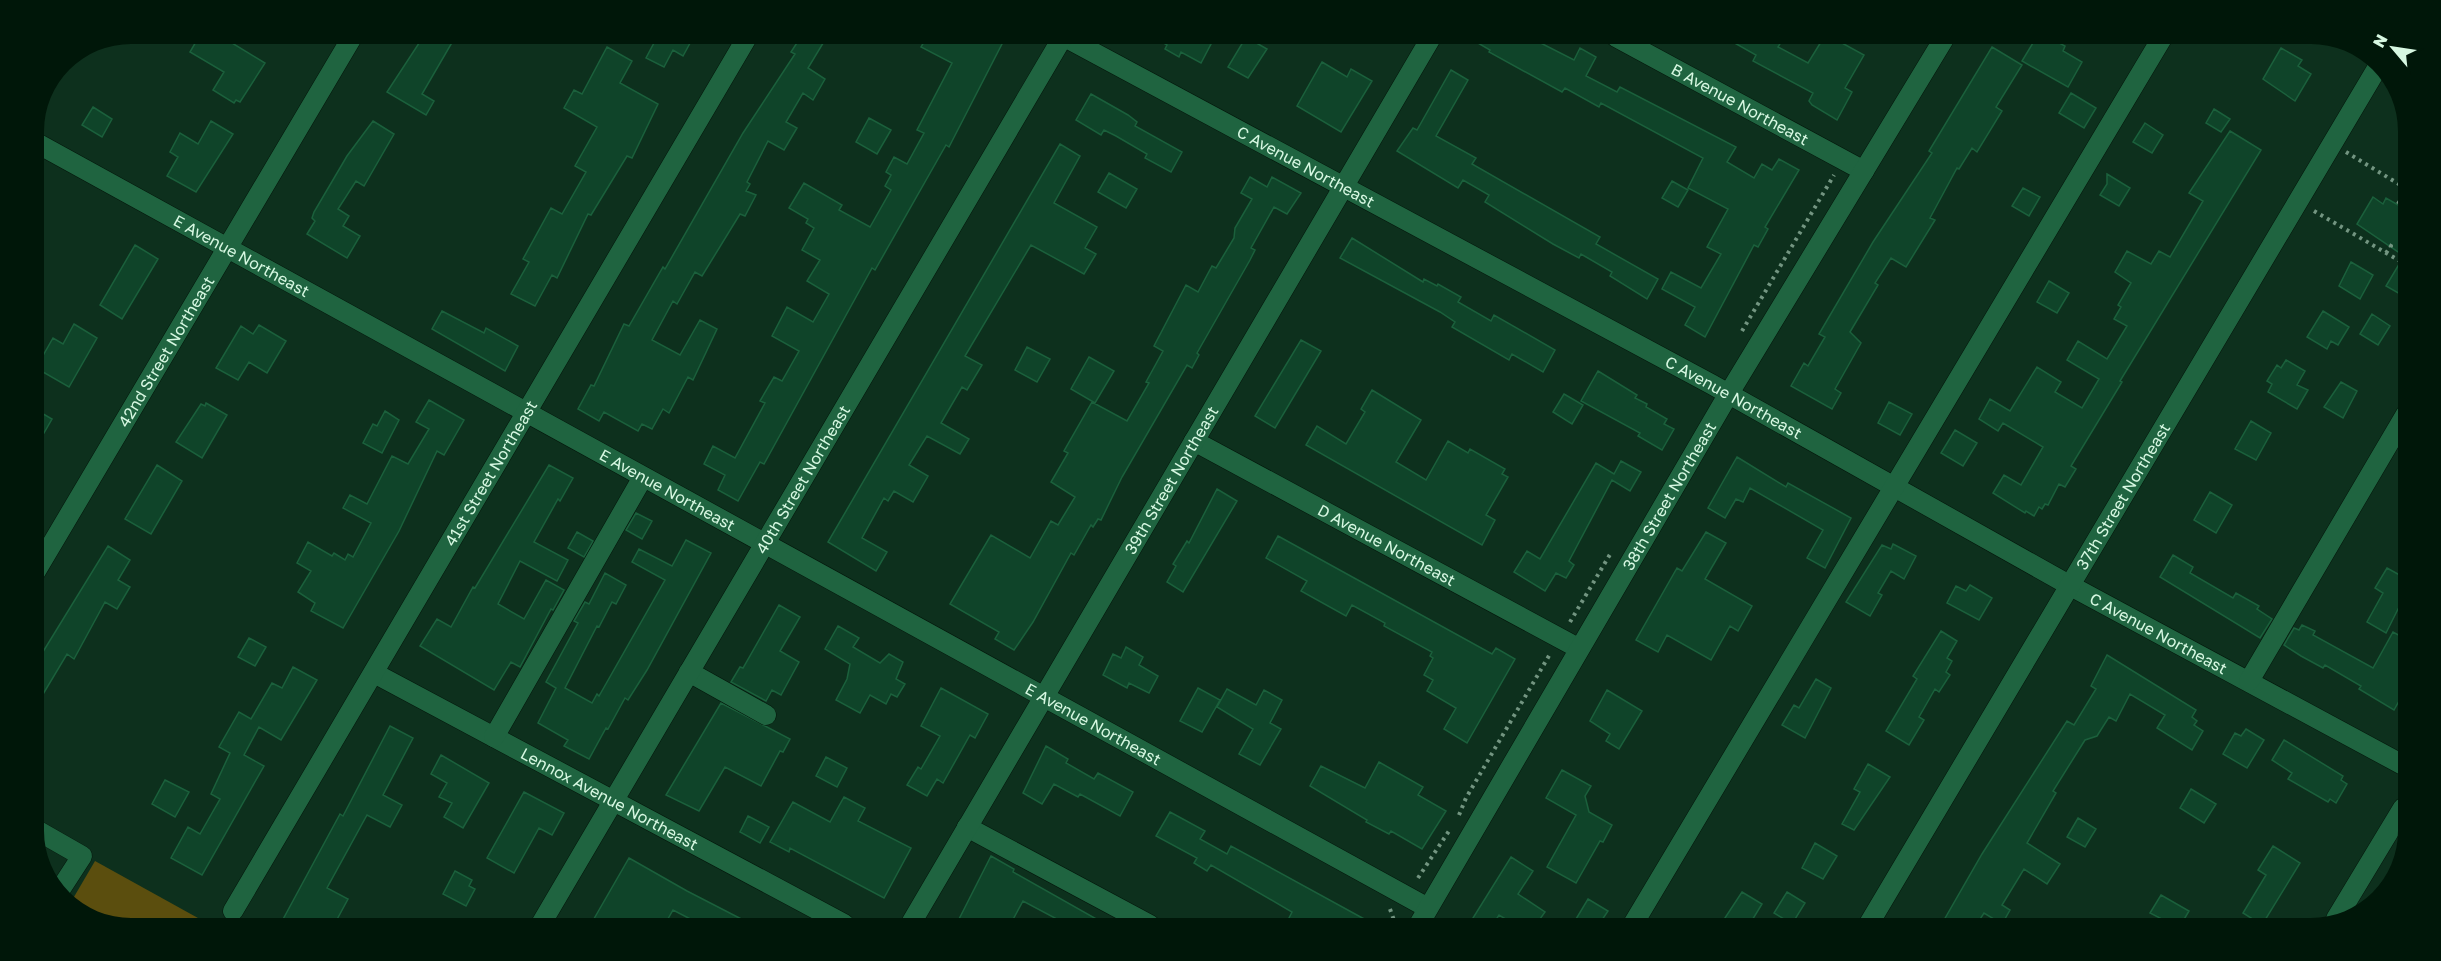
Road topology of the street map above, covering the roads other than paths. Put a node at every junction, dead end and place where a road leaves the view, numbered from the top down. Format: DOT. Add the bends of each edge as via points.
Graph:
graph roads {
  1 [pos="348,44"];
  2 [pos="743,44"];
  3 [pos="1058,44"];
  4 [pos="1078,44"];
  5 [pos="1427,44"];
  6 [pos="1629,44"];
  7 [pos="1941,44"];
  8 [pos="2158,44"];
  9 [pos="2377,78"];
  10 [pos="44,147"];
  11 [pos="1864,171"];
  12 [pos="1345,185"];
  13 [pos="227,248"];
  14 [pos="1728,394"];
  15 [pos="527,413"];
  16 [pos="2397,429"];
  17 [pos="1194,441"];
  18 [pos="643,477"];
  19 [pos="1892,487"];
  20 [pos="765,544"];
  21 [pos="44,557"];
  22 [pos="2069,585"];
  23 [pos="1578,648"];
  24 [pos="689,672"];
  25 [pos="374,673"];
  26 [pos="2249,681"];
  27 [pos="1044,697"];
  28 [pos="766,715"];
  29 [pos="494,737"];
  30 [pos="2398,762"];
  31 [pos="613,801"];
  32 [pos="2398,816"];
  33 [pos="967,827"];
  34 [pos="44,834"];
  35 [pos="63,885"];
  36 [pos="1428,908"];
  37 [pos="233,911"];
  38 [pos="2340,912"];
  39 [pos="545,918"];
  40 [pos="833,918"];
  41 [pos="914,918"];
  42 [pos="1137,918"];
  43 [pos="1422,918"];
  44 [pos="1637,918"];
  45 [pos="1872,918"];
  1 -- 13 [label="street, 42nd Street Northeast"];
  2 -- 15 [label="street, 41st Street Northeast"];
  3 -- 20 [label="street, 40th Street Northeast"];
  4 -- 12 [label="street, C Avenue Northeast"];
  5 -- 12 [label="street, 39th Street Northeast"];
  6 -- 11 [label="street, B Avenue Northeast"];
  7 -- 11 [label="street, 38th Street Northeast"];
  8 -- 19 [label="street"];
  9 -- 22 [label="street, 37th Street Northeast"];
  10 -- 13 [label="street, E Avenue Northeast"];
  11 -- 14 [label="street, 38th Street Northeast"];
  12 -- 14 [label="street, C Avenue Northeast"];
  12 -- 17 [label="street, 39th Street Northeast"];
  13 -- 15 [label="street, E Avenue Northeast"];
  13 -- 21 [label="street, 42nd Street Northeast"];
  14 -- 19 [label="street, C Avenue Northeast"];
  14 -- 23 [label="street, 38th Street Northeast"];
  15 -- 18 [label="street, E Avenue Northeast"];
  15 -- 25 [label="street, 41st Street Northeast"];
  16 -- 26 [label="street"];
  17 -- 23 [label="street, D Avenue Northeast"];
  17 -- 27 [label="street, 39th Street Northeast"];
  18 -- 20 [label="street, E Avenue Northeast"];
  18 -- 29 [label="street"];
  19 -- 22 [label="street, C Avenue Northeast"];
  19 -- 44 [label="street"];
  20 -- 24 [label="street, 40th Street Northeast"];
  20 -- 27 [label="street, E Avenue Northeast"];
  22 -- 26 [label="street, C Avenue Northeast"];
  22 -- 45 [label="street, 37th Street Northeast"];
  23 -- 36 [label="street, 38th Street Northeast"];
  24 -- 28 [label="street"];
  24 -- 31 [label="street, 40th Street Northeast"];
  25 -- 29 [label="street, Lennox Avenue Northeast"];
  25 -- 37 [label="street, 41st Street Northeast"];
  26 -- 30 [label="street, C Avenue Northeast"];
  27 -- 33 [label="street, 39th Street Northeast"];
  27 -- 36 [label="street, E Avenue Northeast"];
  29 -- 31 [label="street, Lennox Avenue Northeast"];
  31 -- 39 [label="street, 40th Street Northeast"];
  31 -- 40 [label="street, Lennox Avenue Northeast"];
  32 -- 38 [label="street"];
  33 -- 41 [label="street, 39th Street Northeast"];
  33 -- 42 [label="street"];
  34 -- 35 [label="street" via="82,856"];
  36 -- 43 [label="street, 38th Street Northeast"];
}
